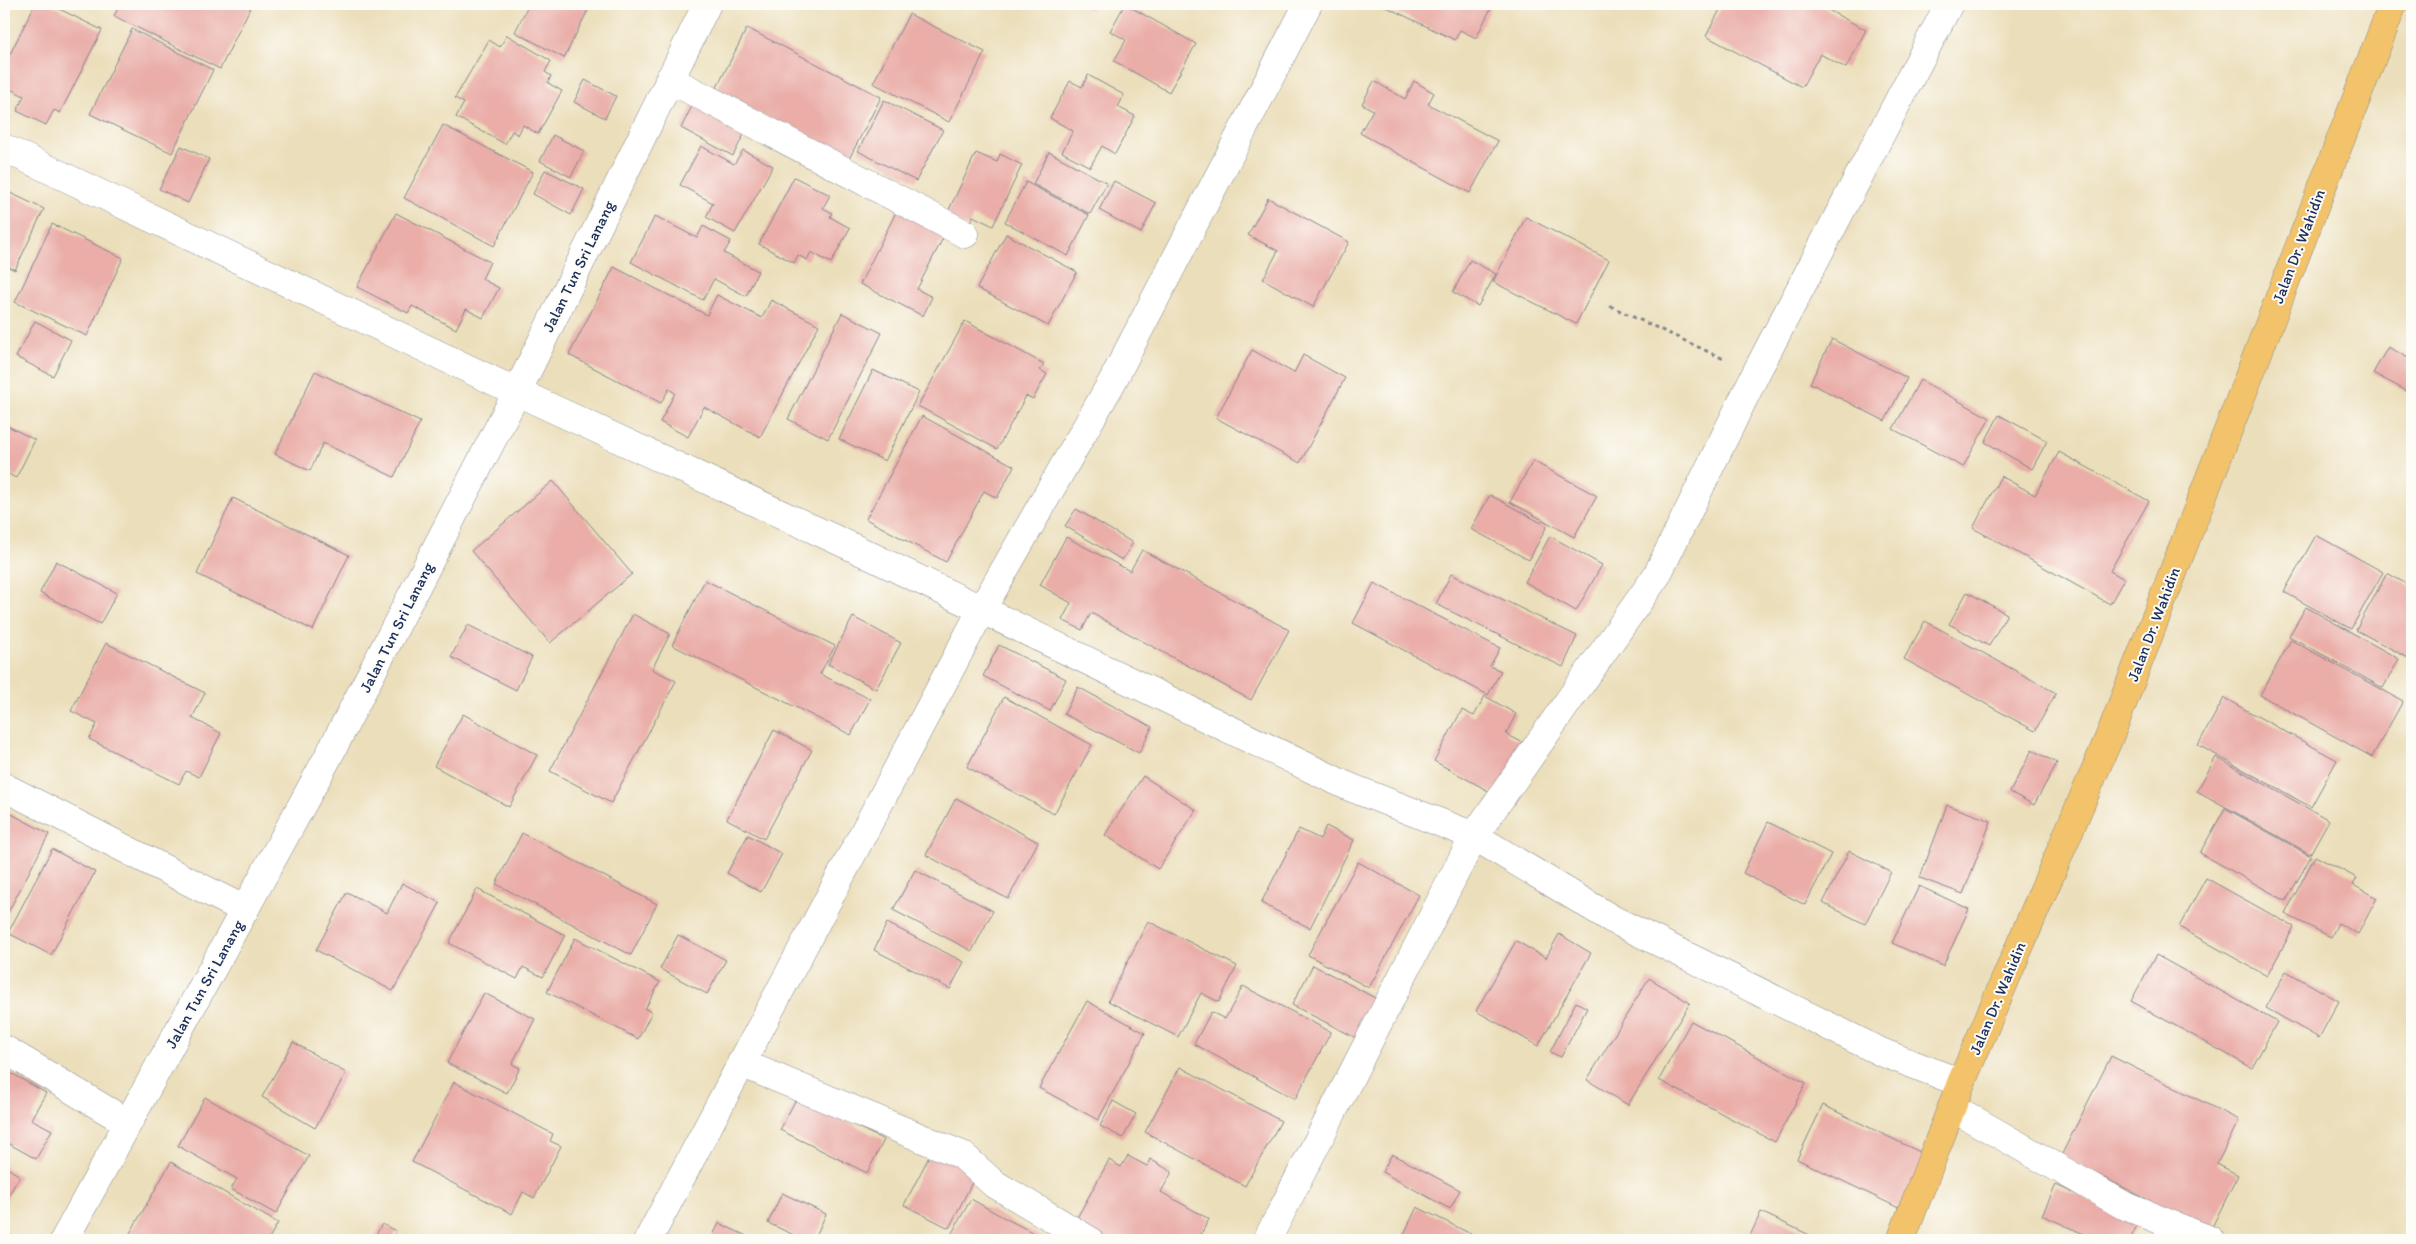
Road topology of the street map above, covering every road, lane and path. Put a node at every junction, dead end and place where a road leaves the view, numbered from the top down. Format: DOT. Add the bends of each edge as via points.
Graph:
graph roads {
  1 [pos="707,4"];
  2 [pos="1308,4"];
  3 [pos="1949,4"];
  4 [pos="2393,4"];
  5 [pos="669,79"];
  6 [pos="4,148"];
  7 [pos="965,234"];
  8 [pos="1610,306"];
  9 [pos="1756,374"];
  10 [pos="517,392"];
  11 [pos="982,609"];
  12 [pos="4,786"];
  13 [pos="1474,836"];
  14 [pos="245,910"];
  15 [pos="4,1049"];
  16 [pos="741,1062"];
  17 [pos="1957,1095"];
  18 [pos="128,1124"];
  19 [pos="64,1240"];
  20 [pos="648,1240"];
  21 [pos="1089,1240"];
  22 [pos="1267,1240"];
  23 [pos="1901,1240"];
  24 [pos="2210,1240"];
  1 -- 5 [label="street, Jalan Tun Sri Lanang"];
  2 -- 11 [label="street" via="1112,382"];
  3 -- 9 [label="street"];
  4 -- 17 [label="main road, Jalan Dr. Wahidin" via="2111,733"];
  5 -- 7 [label="street"];
  5 -- 10 [label="street, Jalan Tun Sri Lanang"];
  6 -- 10 [label="street"];
  8 -- 9 [label="path"];
  9 -- 13 [label="street" via="1657,575"];
  10 -- 11 [label="street"];
  10 -- 14 [label="street, Jalan Tun Sri Lanang" via="328,759"];
  11 -- 13 [label="street" via="1347,786"];
  11 -- 16 [label="street"];
  12 -- 14 [label="street"];
  13 -- 17 [label="street" via="1612,919 1881,1052"];
  13 -- 22 [label="street"];
  14 -- 18 [label="street, Jalan Tun Sri Lanang"];
  15 -- 18 [label="street"];
  16 -- 20 [label="street"];
  16 -- 21 [label="street" via="962,1155 993,1183"];
  17 -- 23 [label="main road, Jalan Dr. Wahidin"];
  17 -- 24 [label="street" via="2123,1205"];
  18 -- 19 [label="street, Jalan Tun Sri Lanang"];
}
